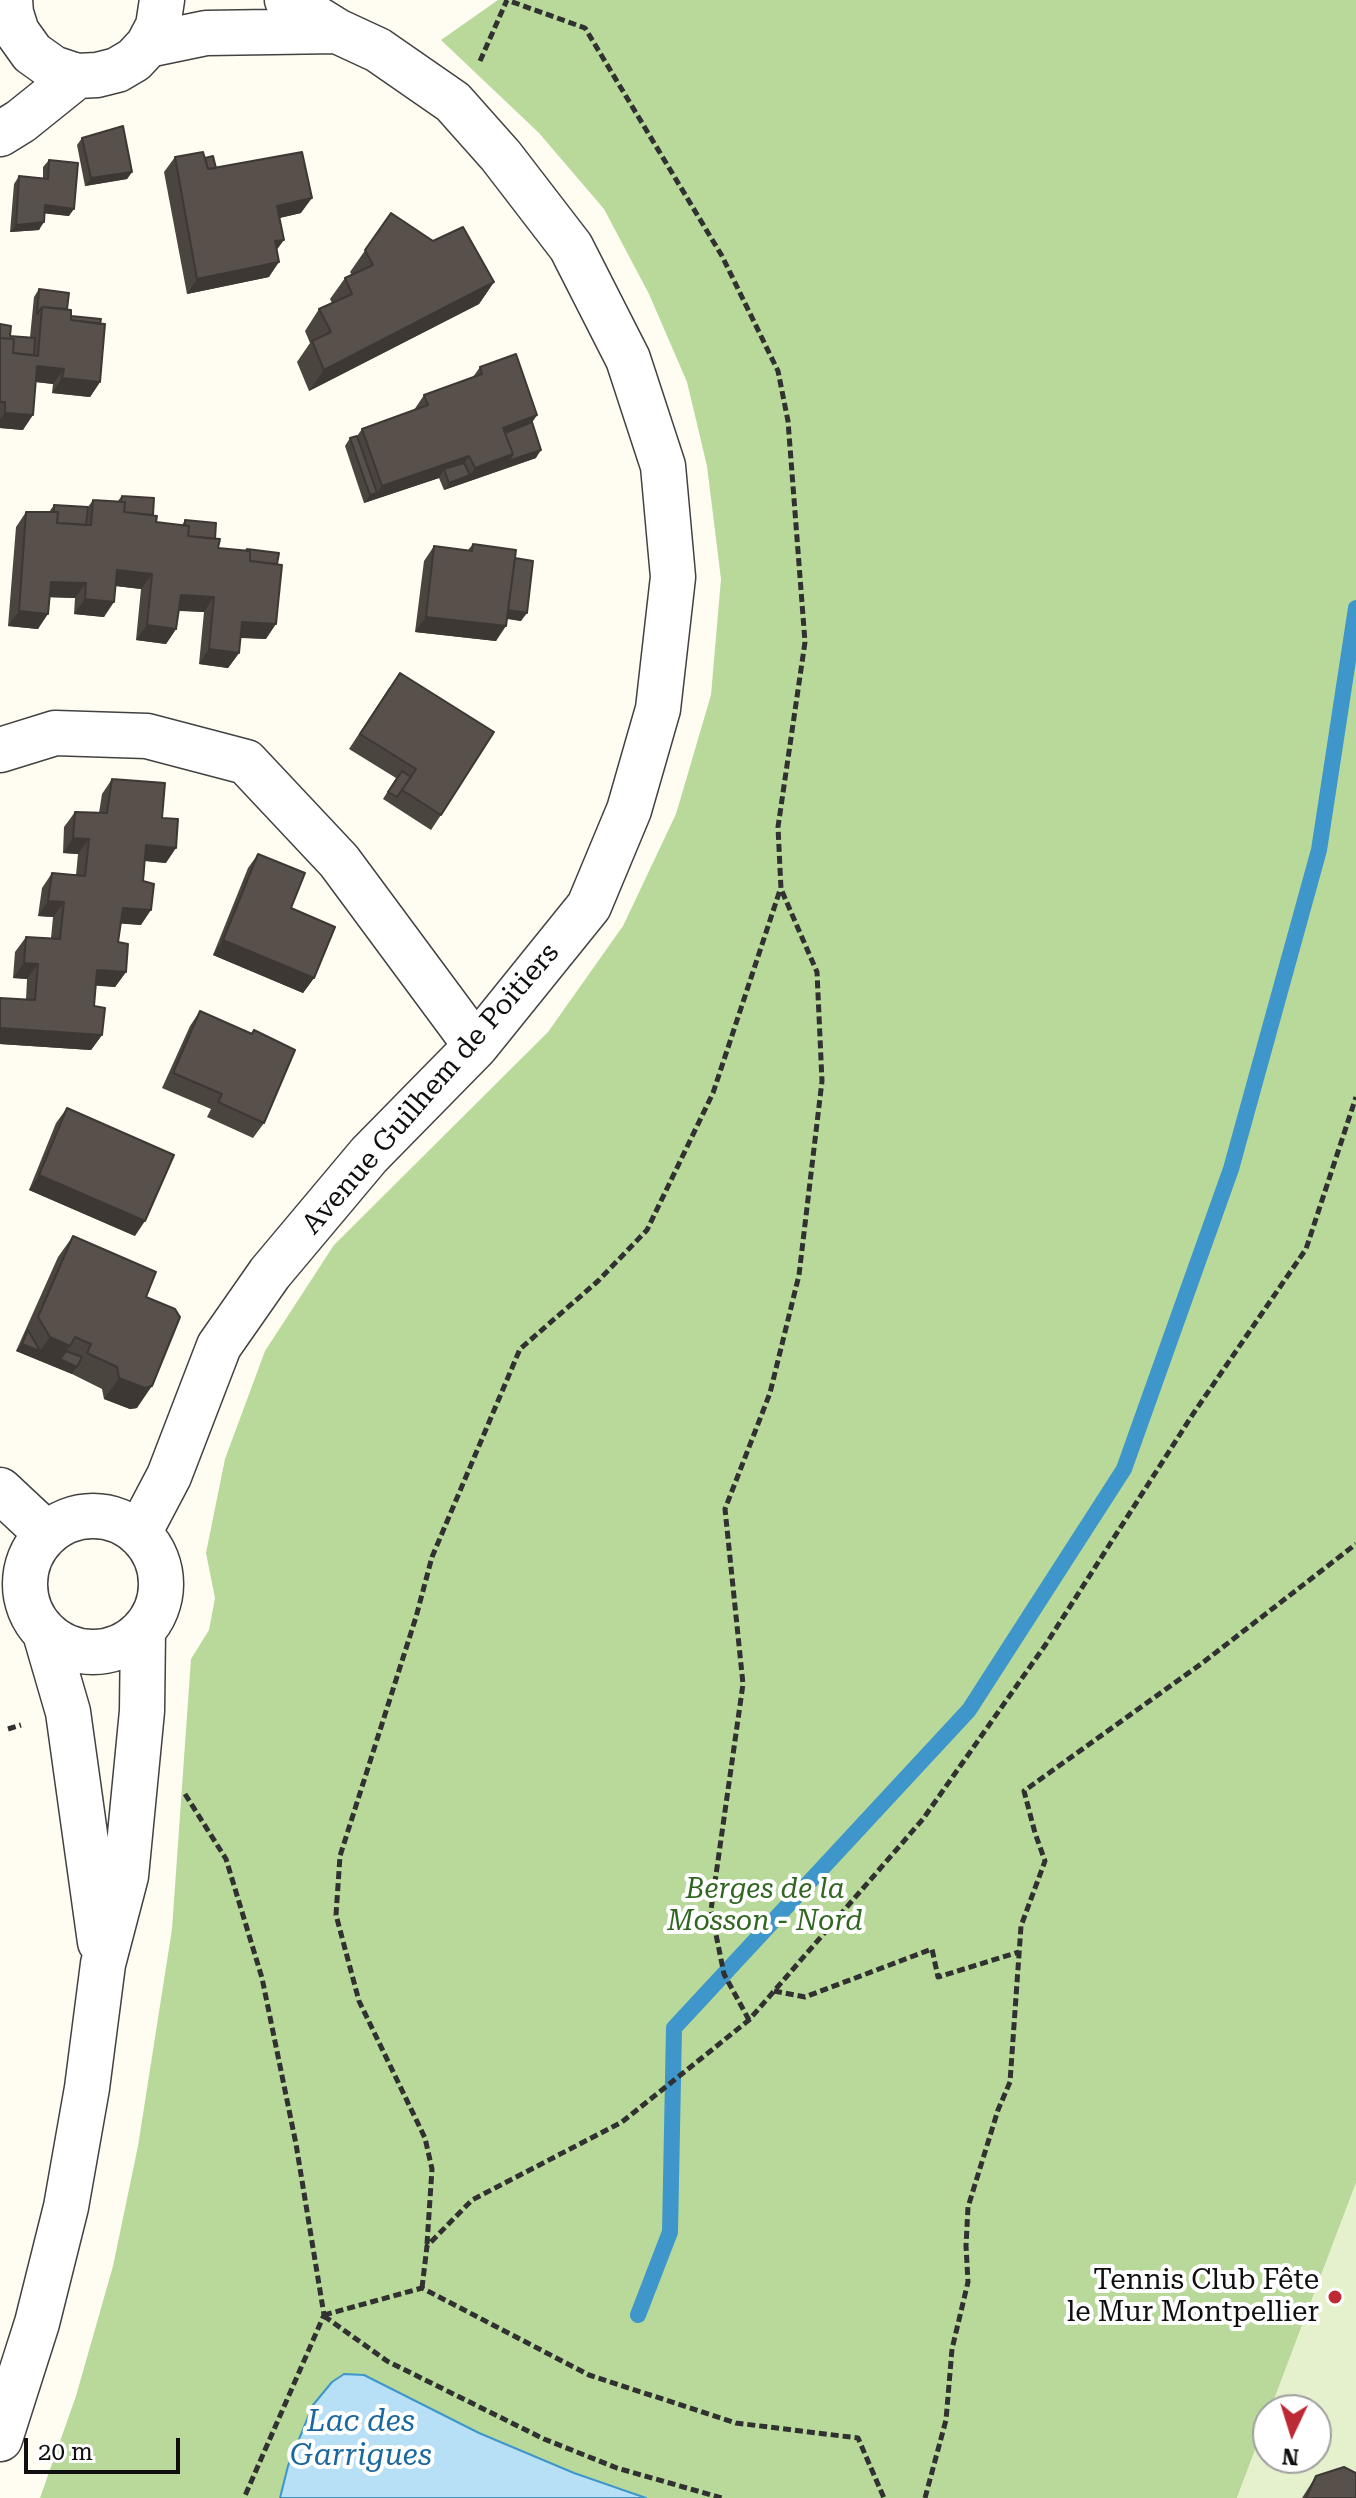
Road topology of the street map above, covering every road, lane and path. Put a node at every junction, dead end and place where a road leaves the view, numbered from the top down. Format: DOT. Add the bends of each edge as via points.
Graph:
graph roads {
  1 [pos="162,0"];
  2 [pos="287,0"];
  3 [pos="337,31"];
  4 [pos="9,32"];
  5 [pos="148,45"];
  6 [pos="77,76"];
  7 [pos="453,102"];
  8 [pos="0,134"];
  9 [pos="0,750"];
  10 [pos="781,889"];
  11 [pos="476,1046"];
  12 [pos="1356,1097"];
  13 [pos="0,1490"];
  14 [pos="139,1533"];
  15 [pos="47,1534"];
  16 [pos="1356,1544"];
  17 [pos="143,1631"];
  18 [pos="45,1633"];
  19 [pos="178,1782"];
  20 [pos="1019,1952"];
  21 [pos="103,1964"];
  22 [pos="774,1991"];
  23 [pos="749,2020"];
  24 [pos="427,2246"];
  25 [pos="422,2288"];
  26 [pos="324,2315"];
  27 [pos="0,2439"];
  28 [pos="244,2498"];
  29 [pos="722,2498"];
  30 [pos="884,2498"];
  31 [pos="925,2498"];
  1 -- 5 [label="street"];
  2 -- 3 [label="street, Avenue Guilhem de Poitiers"];
  3 -- 5 [label="street, Avenue Guilhem de Poitiers" via="206,33"];
  3 -- 7 [label="street, Avenue Guilhem de Poitiers" via="378,50"];
  4 -- 6 [label="street" via="53,68"];
  5 -- 6 [label="street" via="117,70"];
  6 -- 8 [label="street"];
  7 -- 10 [label="path" via="482,57 507,0 585,28 722,256 778,371 788,421 805,642 778,827"];
  7 -- 11 [label="street, Avenue Guilhem de Poitiers" via="571,247 628,359 663,466 673,577 658,709 629,810 589,906"];
  9 -- 11 [label="street" via="55,733 147,736 246,762 339,861"];
  10 -- 23 [label="path" via="817,972 822,1081 799,1275 770,1393 725,1509 743,1684 711,1910 724,1974"];
  10 -- 24 [label="path" via="713,1093 647,1230 520,1349 432,1557 340,1856 336,1915 359,2001 425,2138 432,2169"];
  11 -- 14 [label="street, Avenue Guilhem de Poitiers" via="369,1155 270,1273 219,1346 169,1476"];
  12 -- 22 [label="path" via="1306,1249 1046,1644 923,1819"];
  13 -- 15 [label="street"];
  14 -- 15 [label="street" via="102,1516 63,1522"];
  14 -- 17 [label="street" via="153,1550 161,1592"];
  15 -- 18 [label="street" via="34,1548 25,1585 27,1603"];
  16 -- 20 [label="path" via="1024,1791 1045,1861 1021,1926"];
  17 -- 18 [label="street" via="105,1651 62,1645"];
  17 -- 21 [label="street" via="142,1711 126,1876"];
  18 -- 21 [label="street" via="68,1712"];
  19 -- 26 [label="path" via="226,1859 262,1978"];
  20 -- 22 [label="path" via="938,1977 932,1949 805,1997"];
  20 -- 31 [label="path" via="1010,2082 968,2207 968,2282 952,2349 946,2420"];
  21 -- 27 [label="street" via="66,2207"];
  22 -- 23 [label="path"];
  23 -- 24 [label="path" via="622,2122 472,2200"];
  24 -- 25 [label="path"];
  25 -- 26 [label="path"];
  25 -- 30 [label="path" via="589,2375 736,2423 858,2438"];
  26 -- 28 [label="path"];
  26 -- 29 [label="path" via="387,2361 544,2439 617,2468"];
}
